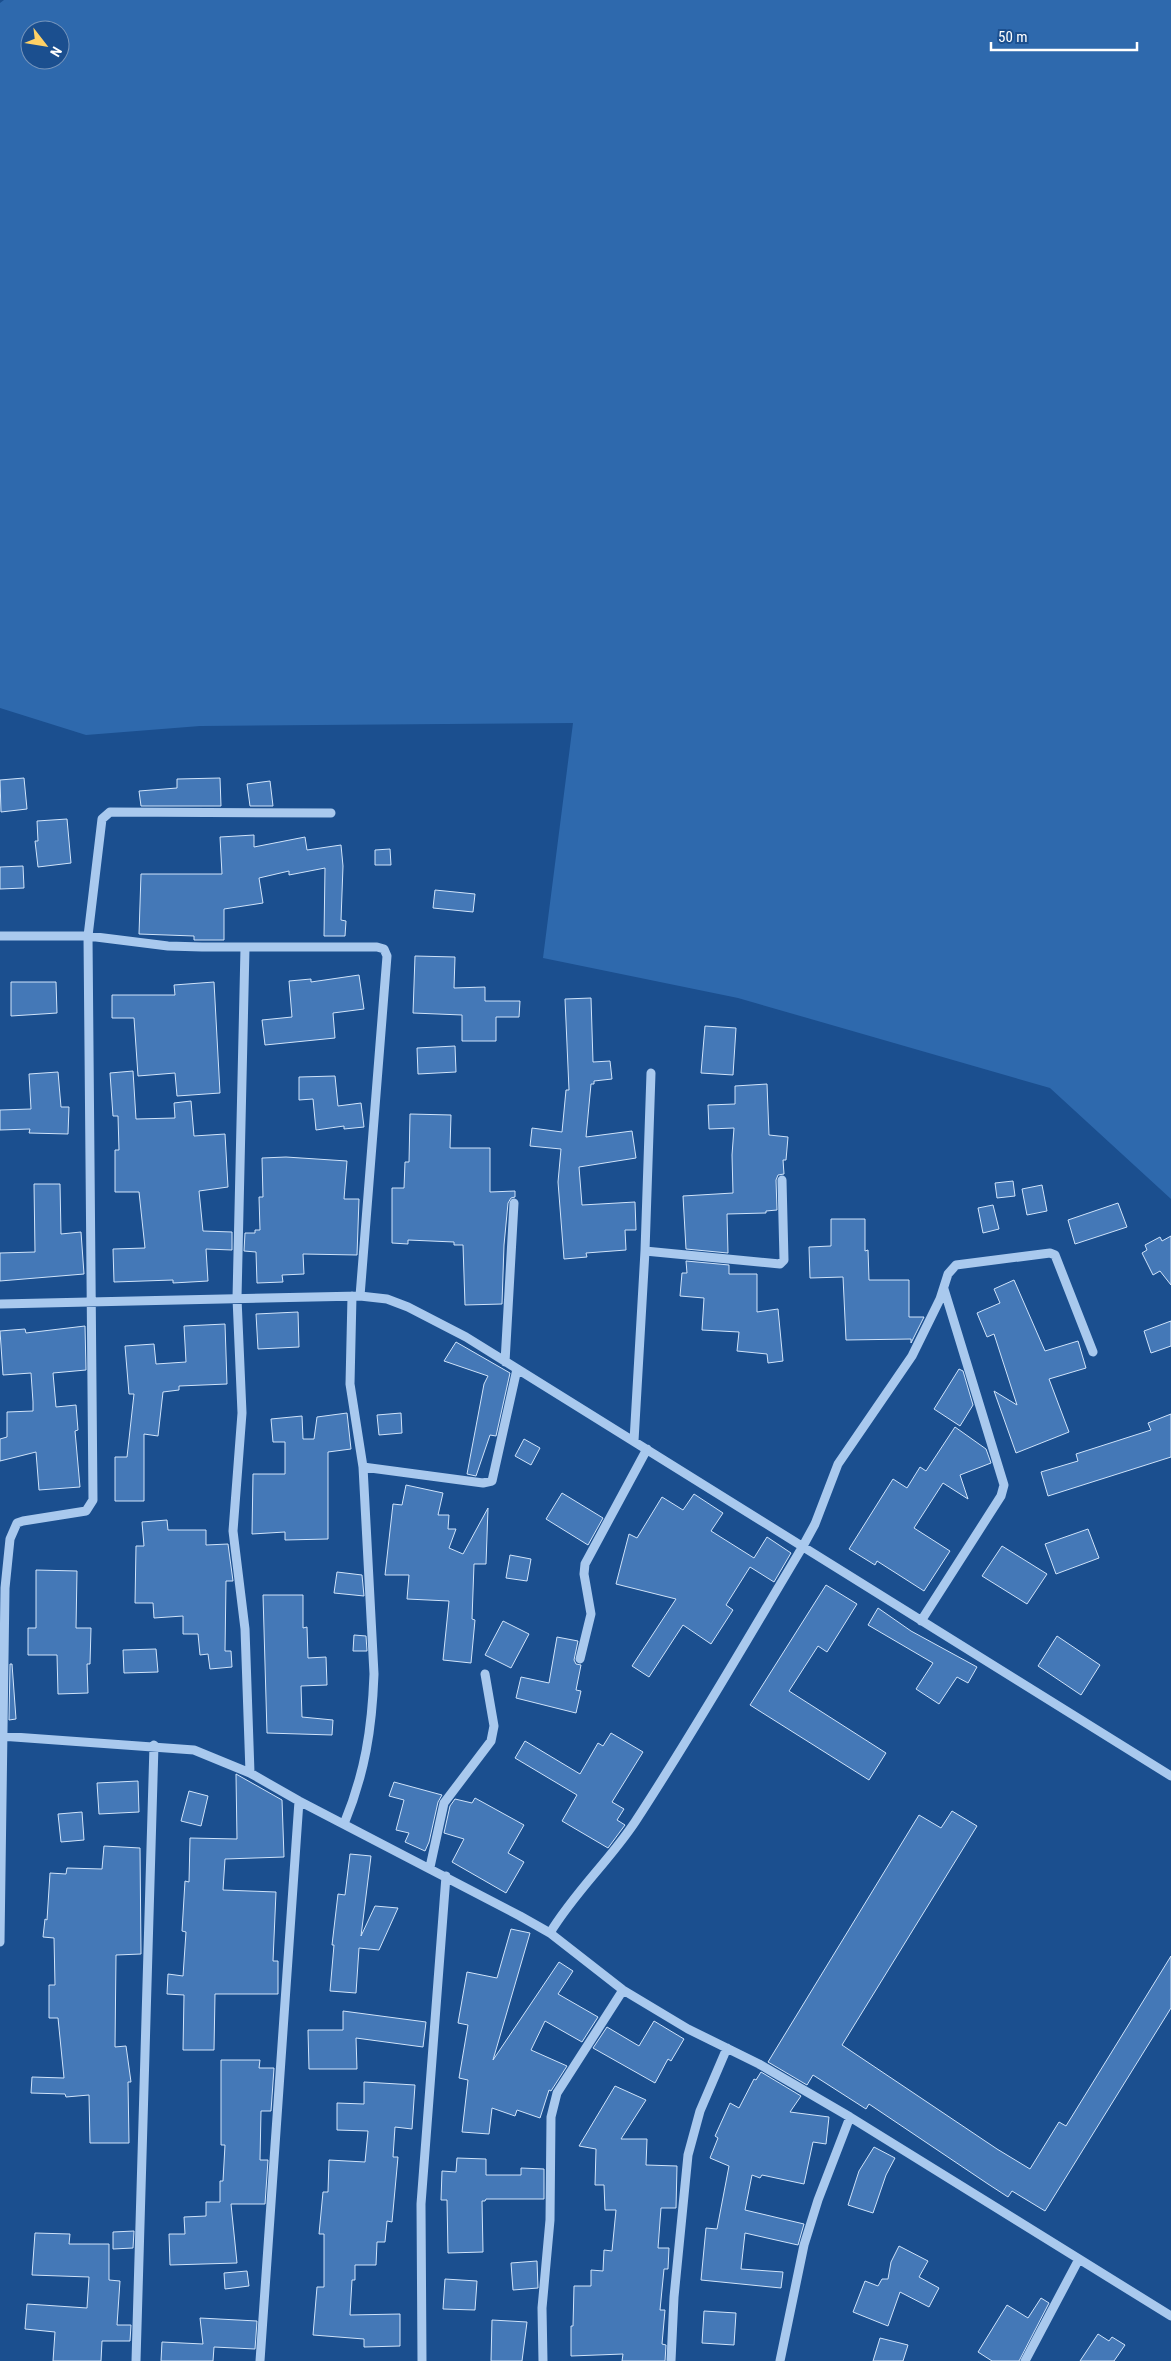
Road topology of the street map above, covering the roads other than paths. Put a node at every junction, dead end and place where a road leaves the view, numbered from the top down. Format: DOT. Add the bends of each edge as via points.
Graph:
graph roads {
  1 [pos="331,813"];
  2 [pos="0,936"];
  3 [pos="88,936"];
  4 [pos="245,948"];
  5 [pos="651,1073"];
  6 [pos="782,1180"];
  7 [pos="514,1203"];
  8 [pos="645,1251"];
  9 [pos="944,1288"];
  10 [pos="356,1296"];
  11 [pos="237,1298"];
  12 [pos="91,1302"];
  13 [pos="0,1304"];
  14 [pos="1093,1352"];
  15 [pos="504,1362"];
  16 [pos="516,1370"];
  17 [pos="634,1441"];
  18 [pos="647,1449"];
  19 [pos="363,1467"];
  20 [pos="803,1546"];
  21 [pos="921,1620"];
  22 [pos="580,1659"];
  23 [pos="485,1674"];
  24 [pos="2,1736"];
  25 [pos="154,1745"];
  26 [pos="250,1772"];
  27 [pos="1171,1776"];
  28 [pos="298,1801"];
  29 [pos="344,1824"];
  30 [pos="430,1867"];
  31 [pos="446,1876"];
  32 [pos="550,1933"];
  33 [pos="0,1942"];
  34 [pos="623,1990"];
  35 [pos="727,2048"];
  36 [pos="850,2117"];
  37 [pos="1079,2259"];
  38 [pos="1171,2316"];
  39 [pos="136,2361"];
  40 [pos="260,2361"];
  41 [pos="422,2361"];
  42 [pos="543,2361"];
  43 [pos="671,2361"];
  44 [pos="780,2361"];
  45 [pos="1025,2361"];
  1 -- 3 [label="street" via="106,814 102,819"];
  2 -- 3 [label="street"];
  3 -- 4 [label="street" via="168,946"];
  3 -- 12 [label="street"];
  4 -- 10 [label="street" via="377,947 384,949 387,956"];
  4 -- 11 [label="street"];
  5 -- 8 [label="street"];
  6 -- 8 [label="street" via="784,1260 780,1264"];
  7 -- 15 [label="street"];
  8 -- 17 [label="street"];
  9 -- 14 [label="street" via="948,1274 956,1265 1055,1255"];
  9 -- 20 [label="street" via="912,1356 838,1464"];
  9 -- 21 [label="street" via="1004,1485 1001,1496"];
  10 -- 11 [label="street"];
  10 -- 15 [label="street" via="387,1299 433,1319"];
  10 -- 19 [label="street" via="350,1384"];
  11 -- 12 [label="street"];
  11 -- 26 [label="street" via="242,1413 233,1531 245,1630"];
  12 -- 13 [label="street"];
  12 -- 24 [label="street" via="93,1500 86,1510 23,1521 10,1539 4,1621"];
  15 -- 16 [label="street"];
  16 -- 17 [label="street"];
  16 -- 19 [label="street" via="492,1481 483,1483"];
  17 -- 18 [label="street"];
  18 -- 20 [label="street"];
  18 -- 22 [label="street" via="585,1564 591,1614"];
  19 -- 29 [label="street" via="373,1703 363,1770"];
  20 -- 21 [label="street"];
  20 -- 32 [label="street" via="635,1822 572,1899"];
  21 -- 27 [label="street"];
  23 -- 30 [label="street" via="494,1734 444,1803"];
  24 -- 25 [label="street"];
  24 -- 33 [label="street"];
  25 -- 26 [label="street" via="194,1750"];
  25 -- 39 [label="street"];
  26 -- 28 [label="street"];
  28 -- 29 [label="street"];
  28 -- 40 [label="street"];
  29 -- 30 [label="street"];
  30 -- 31 [label="street"];
  31 -- 32 [label="street"];
  31 -- 41 [label="street" via="421,2204"];
  32 -- 34 [label="street"];
  34 -- 35 [label="street"];
  34 -- 42 [label="street" via="553,2104 550,2220 542,2292"];
  35 -- 36 [label="street"];
  35 -- 43 [label="street" via="700,2111 688,2155"];
  36 -- 37 [label="street"];
  36 -- 44 [label="street" via="804,2245"];
  37 -- 38 [label="street"];
  37 -- 45 [label="street"];
}
